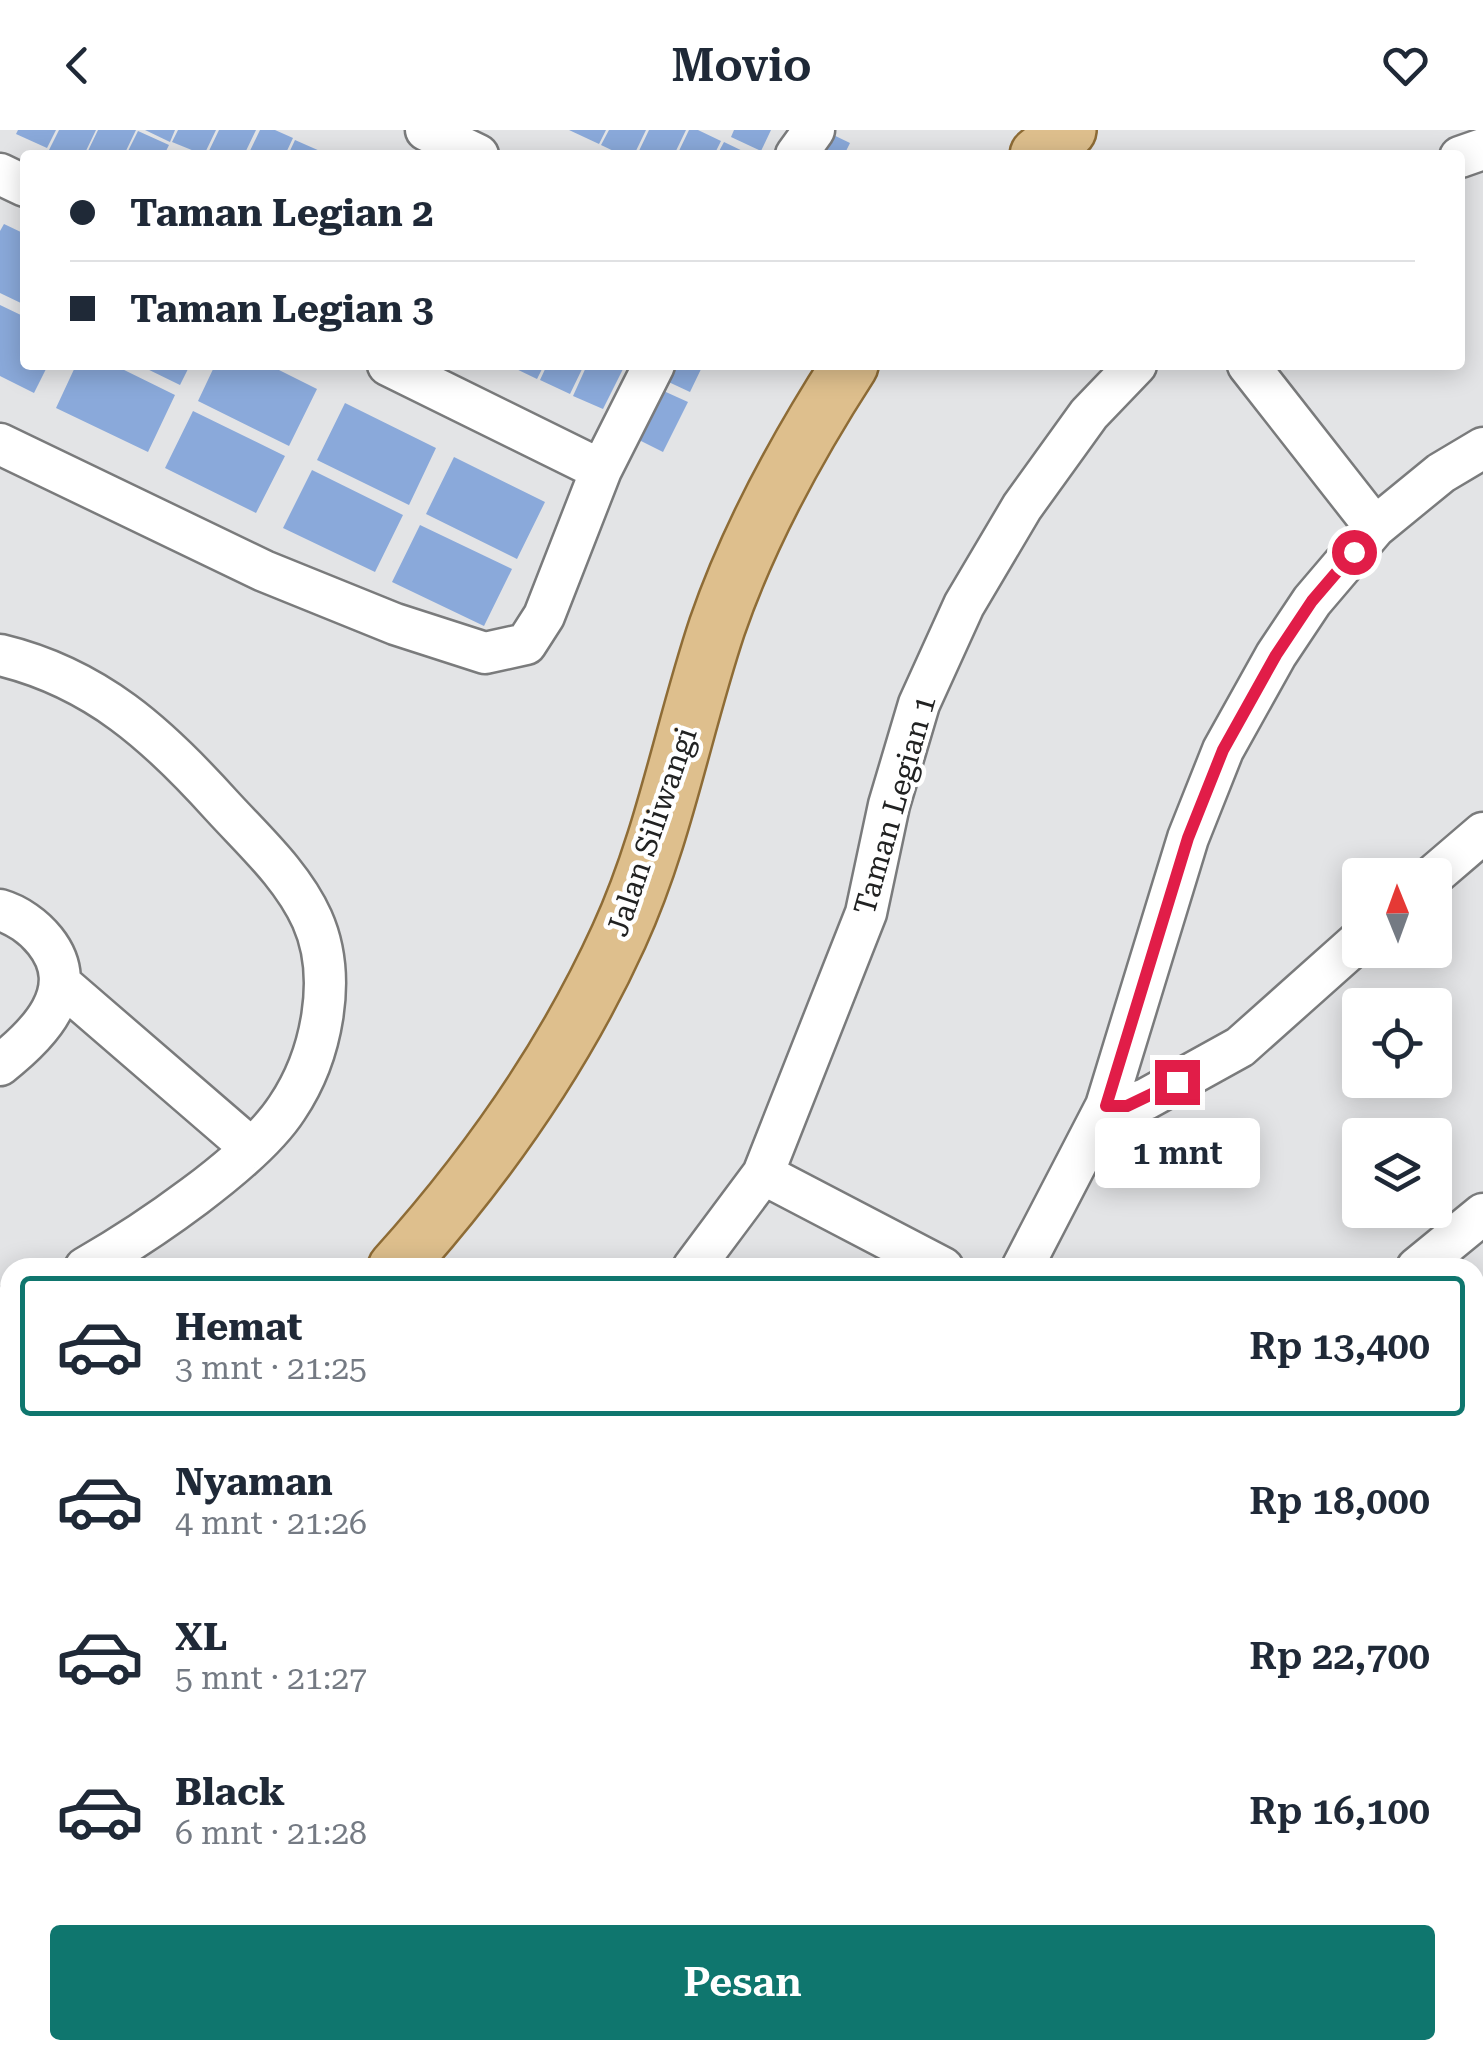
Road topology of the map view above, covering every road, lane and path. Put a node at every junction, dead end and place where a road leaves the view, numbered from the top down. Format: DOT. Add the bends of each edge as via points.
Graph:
graph roads {
  1 [pos="426,130"];
  2 [pos="1068,130"];
  3 [pos="468,150"];
  4 [pos="1044,150"];
  5 [pos="398,370"];
  6 [pos="652,370"];
  7 [pos="847,370"];
  8 [pos="1131,370"];
  9 [pos="1252,370"];
  10 [pos="0,444"];
  11 [pos="1483,448"];
  12 [pos="602,470"];
  13 [pos="1374,527"];
  14 [pos="0,655"];
  15 [pos="1483,833"];
  16 [pos="1452,860"];
  17 [pos="0,910"];
  18 [pos="1342,956"];
  19 [pos="62,984"];
  20 [pos="0,1065"];
  21 [pos="1106,1106"];
  22 [pos="251,1148"];
  23 [pos="763,1174"];
  24 [pos="1483,1214"];
  25 [pos="100,1258"];
  26 [pos="405,1258"];
  27 [pos="700,1258"];
  28 [pos="924,1258"];
  29 [pos="1027,1258"];
  30 [pos="1429,1258"];
  1 -- 3 [label="street"];
  2 -- 4 [label="main road"];
  5 -- 12 [label="street"];
  6 -- 12 [label="street"];
  7 -- 26 [label="main road, Jalan Siliwangi" via="754,535 717,627 656,838 620,935 560,1050"];
  8 -- 23 [label="street, Taman Legian 1" via="1066,445 964,605 919,704 866,913"];
  9 -- 13 [label="street"];
  10 -- 12 [label="street" via="264,570 485,654 526,644 544,616"];
  11 -- 13 [label="street"];
  13 -- 21 [label="street" via="1303,614 1223,750 1188,838"];
  14 -- 22 [label="street" via="78,683 140,723 288,878 312,919 323,955 321,1030 287,1108"];
  15 -- 16 [label="street"];
  17 -- 19 [label="street" via="36,930 53,952"];
  18 -- 21 [label="street" via="1240,1047 1146,1099"];
  19 -- 20 [label="street" via="32,1040"];
  19 -- 22 [label="street"];
  21 -- 29 [label="street"];
  22 -- 25 [label="street"];
  23 -- 27 [label="street, Taman Legian 1"];
  23 -- 28 [label="street"];
  24 -- 30 [label="street"];
}
